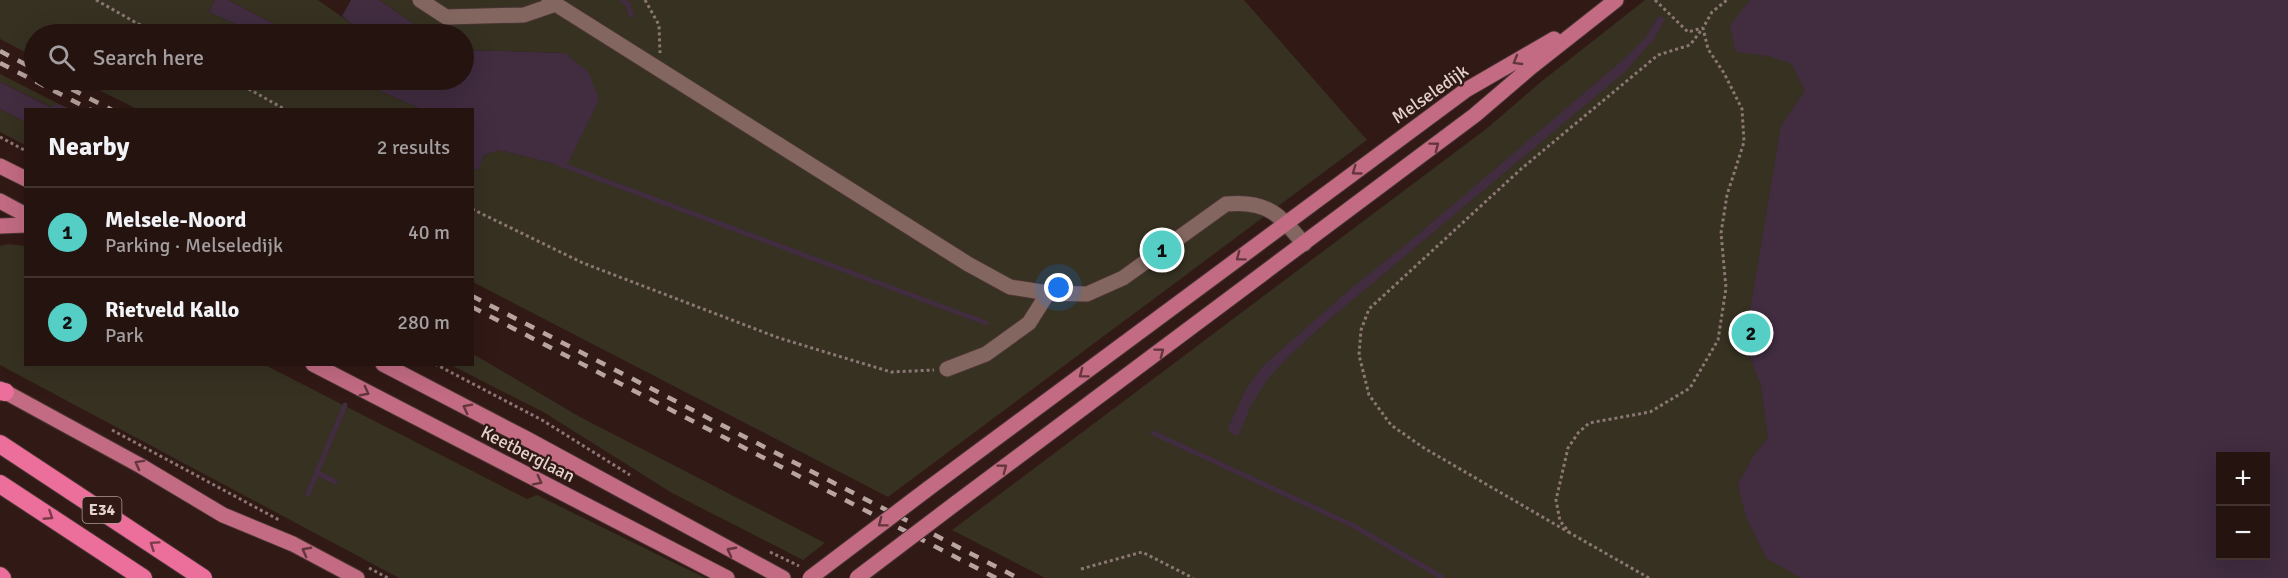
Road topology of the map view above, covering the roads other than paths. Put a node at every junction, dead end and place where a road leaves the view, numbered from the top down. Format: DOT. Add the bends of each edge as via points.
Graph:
graph roads {
  1 [pos="420,0"];
  2 [pos="1616,0"];
  3 [pos="553,2"];
  4 [pos="1604,10"];
  5 [pos="0,166"];
  6 [pos="24,178"];
  7 [pos="0,201"];
  8 [pos="24,214"];
  9 [pos="1286,222"];
  10 [pos="24,225"];
  11 [pos="0,226"];
  12 [pos="1304,244"];
  13 [pos="1048,293"];
  14 [pos="317,366"];
  15 [pos="387,366"];
  16 [pos="947,369"];
  17 [pos="2,391"];
  18 [pos="0,444"];
  19 [pos="0,484"];
  20 [pos="362,572"];
  21 [pos="806,573"];
  22 [pos="143,578"];
  23 [pos="203,578"];
  24 [pos="727,578"];
  25 [pos="783,578"];
  26 [pos="857,578"];
  1 -- 3 [label="street" via="446,17 524,15"];
  2 -- 4 [label="main road, Melseledijk"];
  3 -- 13 [label="street" via="968,264 1010,287"];
  4 -- 9 [label="main road, Melseledijk, one-way" via="1466,90"];
  12 -- 4 [label="main road, Melseledijk, one-way" via="1475,115"];
  5 -- 6 [label="main road"];
  7 -- 8 [label="main road"];
  9 -- 12 [label="street"];
  9 -- 13 [label="street" via="1256,204 1226,204 1123,278 1087,294"];
  9 -- 21 [label="main road, Melseledijk, one-way, bridge" via="929,488"];
  10 -- 11 [label="main road"];
  26 -- 12 [label="main road, Melseledijk, one-way, bridge"];
  13 -- 16 [label="street" via="1029,323 986,354"];
  14 -- 24 [label="main road, Keetberglaan, one-way"];
  25 -- 15 [label="main road, Keetberglaan, one-way"];
  20 -- 17 [label="main road, one-way" via="223,515"];
  23 -- 18 [label="highway, E34, one-way"];
  19 -- 22 [label="highway, E34, one-way"];
}
